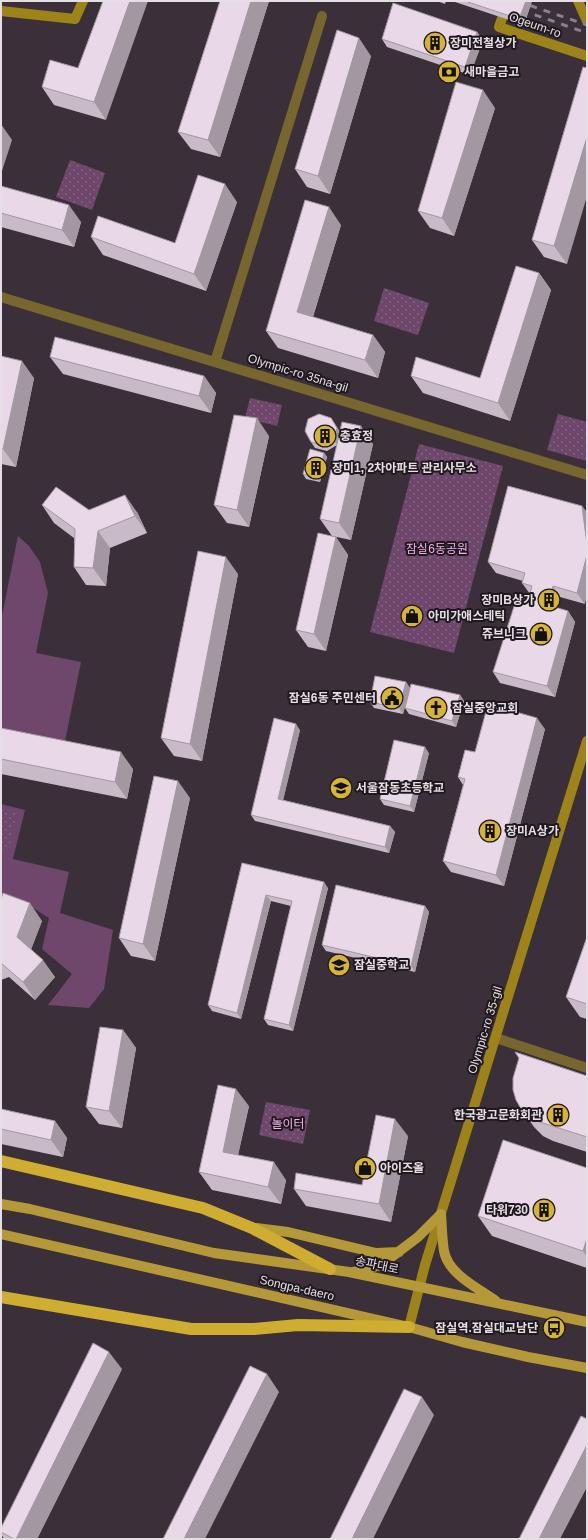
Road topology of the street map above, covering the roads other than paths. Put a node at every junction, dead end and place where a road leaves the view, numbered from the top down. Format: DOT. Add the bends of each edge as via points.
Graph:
graph roads {
  1 [pos="83,1"];
  2 [pos="508,1"];
  3 [pos="578,1"];
  4 [pos="1,11"];
  5 [pos="322,16"];
  6 [pos="520,20"];
  7 [pos="587,21"];
  8 [pos="516,33"];
  9 [pos="587,56"];
  10 [pos="1,297"];
  11 [pos="215,362"];
  12 [pos="587,475"];
  13 [pos="587,741"];
  14 [pos="496,1038"];
  15 [pos="587,1068"];
  16 [pos="1,1161"];
  17 [pos="1,1204"];
  18 [pos="441,1214"];
  19 [pos="252,1228"];
  20 [pos="1,1234"];
  21 [pos="400,1252"];
  22 [pos="330,1269"];
  23 [pos="349,1272"];
  24 [pos="419,1287"];
  25 [pos="1,1297"];
  26 [pos="501,1304"];
  27 [pos="587,1322"];
  28 [pos="409,1327"];
  29 [pos="587,1368"];
  1 -- 4 [label="street" via="75,19"];
  2 -- 8 [label="street, Ogeum-ro" via="499,27"];
  3 -- 7 [label="street"];
  5 -- 11 [label="street"];
  6 -- 8 [label="street"];
  8 -- 9 [label="street, Ogeum-ro"];
  10 -- 11 [label="street, Olympic-ro 35na-gil"];
  11 -- 12 [label="street, Olympic-ro 35na-gil"];
  13 -- 14 [label="street, Olympic-ro 35-gil"];
  14 -- 15 [label="street"];
  14 -- 18 [label="street, Olympic-ro 35-gil"];
  16 -- 19 [label="highway" via="203,1208"];
  17 -- 22 [label="main road, Songpa-daero" via="214,1253"];
  18 -- 21 [label="main road"];
  18 -- 24 [label="street, Olympic-ro 35-gil"];
  18 -- 26 [label="main road" via="444,1252 450,1266"];
  19 -- 21 [label="main road" via="288,1232 376,1253"];
  19 -- 22 [label="highway"];
  20 -- 28 [label="main road, Songpa-daero"];
  21 -- 23 [label="main road" via="381,1265"];
  22 -- 23 [label="main road, 송파대로"];
  23 -- 24 [label="main road, 송파대로"];
  24 -- 26 [label="main road"];
  24 -- 28 [label="street, Olympic-ro 35-gil"];
  25 -- 28 [label="highway" via="191,1329 254,1329 298,1325"];
  26 -- 27 [label="main road"];
  28 -- 29 [label="main road, Songpa-daero" via="513,1354"];
}
